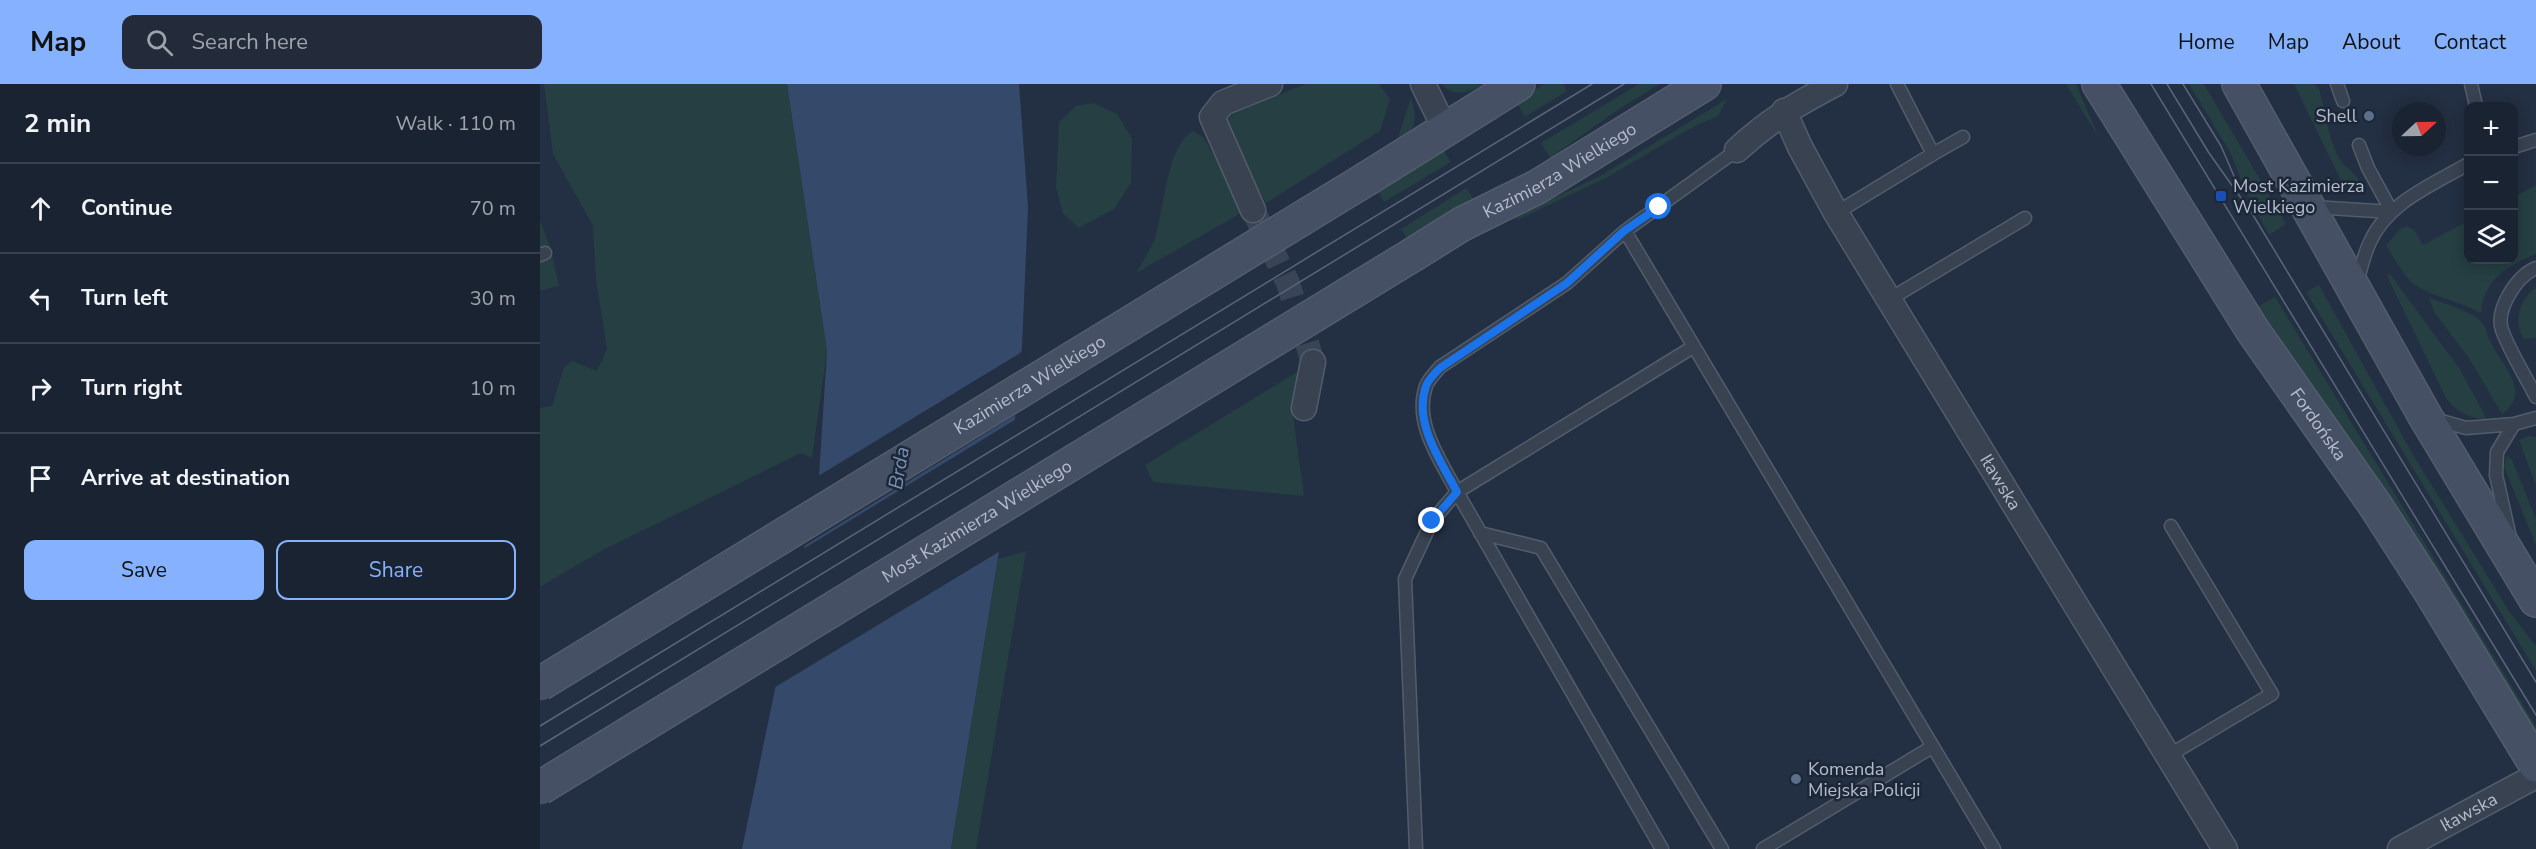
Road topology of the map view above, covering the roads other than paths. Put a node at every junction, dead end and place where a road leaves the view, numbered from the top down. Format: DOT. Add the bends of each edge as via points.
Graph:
graph roads {
  1 [pos="1270,84"];
  2 [pos="1423,84"];
  3 [pos="1518,84"];
  4 [pos="1704,84"];
  5 [pos="1835,84"];
  6 [pos="1897,84"];
  7 [pos="2099,84"];
  8 [pos="2239,84"];
  9 [pos="2337,84"];
  10 [pos="2471,84"];
  11 [pos="2343,101"];
  12 [pos="2475,102"];
  13 [pos="1784,111"];
  14 [pos="1445,129"];
  15 [pos="1963,137"];
  16 [pos="2536,140"];
  17 [pos="2359,145"];
  18 [pos="2518,146"];
  19 [pos="1737,150"];
  20 [pos="1933,154"];
  21 [pos="2464,167"];
  22 [pos="2309,207"];
  23 [pos="1253,210"];
  24 [pos="2392,212"];
  25 [pos="1836,213"];
  26 [pos="2025,218"];
  27 [pos="1624,231"];
  28 [pos="1414,254"];
  29 [pos="2536,268"];
  30 [pos="2355,289"];
  31 [pos="1890,299"];
  32 [pos="1694,347"];
  33 [pos="1313,362"];
  34 [pos="2536,398"];
  35 [pos="1304,408"];
  36 [pos="2425,416"];
  37 [pos="2536,418"];
  38 [pos="2514,424"];
  39 [pos="1457,492"];
  40 [pos="2171,526"];
  41 [pos="1480,533"];
  42 [pos="2517,566"];
  43 [pos="2536,600"];
  44 [pos="540,684"];
  45 [pos="1932,747"];
  46 [pos="2168,756"];
  47 [pos="2536,765"];
  48 [pos="2536,776"];
  49 [pos="540,788"];
  50 [pos="1416,849"];
  51 [pos="1662,849"];
  52 [pos="1722,849"];
  53 [pos="1763,849"];
  54 [pos="1994,849"];
  55 [pos="2225,849"];
  56 [pos="2400,849"];
  1 -- 23 [label="street" via="1223,103 1212,117"];
  2 -- 14 [label="street"];
  3 -- 14 [label="main road, Kazimierza Wielkiego"];
  4 -- 28 [label="main road, Kazimierza Wielkiego" via="1537,187 1462,224"];
  5 -- 13 [label="street"];
  6 -- 20 [label="lane"];
  7 -- 47 [label="main road, Fordońska" via="2253,331 2411,561"];
  8 -- 22 [label="main road"];
  9 -- 11 [label="lane"];
  10 -- 12 [label="lane"];
  13 -- 19 [label="street"];
  13 -- 25 [label="street, Iławska"];
  14 -- 44 [label="main road, Kazimierza Wielkiego, bridge"];
  15 -- 20 [label="lane"];
  16 -- 18 [label="lane"];
  17 -- 24 [label="lane"];
  19 -- 27 [label="lane"];
  20 -- 25 [label="lane"];
  21 -- 24 [label="lane" via="2400,203"];
  22 -- 24 [label="lane"];
  22 -- 30 [label="main road"];
  24 -- 30 [label="lane" via="2369,242"];
  25 -- 31 [label="street, Iławska"];
  26 -- 31 [label="lane"];
  27 -- 32 [label="lane"];
  27 -- 39 [label="lane" via="1567,283 1440,368 1426,385 1426,434"];
  28 -- 49 [label="main road, Most Kazimierza Wielkiego, bridge"];
  29 -- 34 [label="lane" via="2513,284 2501,328"];
  30 -- 36 [label="main road"];
  31 -- 46 [label="street, Iławska"];
  32 -- 39 [label="lane"];
  32 -- 45 [label="lane"];
  33 -- 35 [label="street"];
  36 -- 38 [label="lane" via="2466,428"];
  36 -- 42 [label="main road"];
  37 -- 38 [label="lane"];
  38 -- 42 [label="lane" via="2497,452 2496,475"];
  39 -- 41 [label="lane"];
  39 -- 50 [label="lane" via="1432,521 1405,579"];
  40 -- 46 [label="lane" via="2272,694"];
  41 -- 51 [label="lane"];
  41 -- 52 [label="lane" via="1541,548"];
  42 -- 43 [label="main road"];
  45 -- 53 [label="lane"];
  45 -- 54 [label="lane"];
  46 -- 55 [label="street, Iławska"];
  48 -- 56 [label="street, Iławska"];
}
